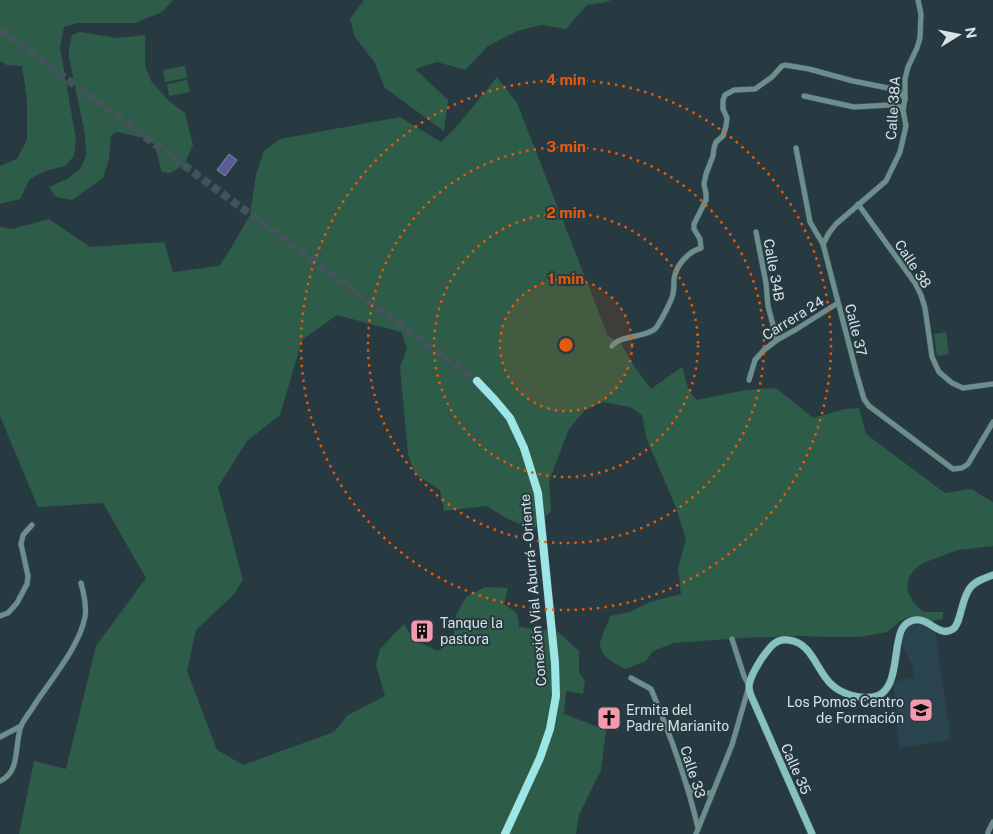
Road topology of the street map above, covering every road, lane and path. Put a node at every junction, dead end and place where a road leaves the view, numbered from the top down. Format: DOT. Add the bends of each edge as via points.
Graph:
graph roads {
  1 [pos="918,0"];
  2 [pos="804,96"];
  3 [pos="904,99"];
  4 [pos="903,110"];
  5 [pos="796,148"];
  6 [pos="858,204"];
  7 [pos="756,232"];
  8 [pos="824,244"];
  9 [pos="838,303"];
  10 [pos="777,340"];
  11 [pos="612,346"];
  12 [pos="749,380"];
  13 [pos="477,381"];
  14 [pos="993,384"];
  15 [pos="993,422"];
  16 [pos="32,525"];
  17 [pos="993,575"];
  18 [pos="81,583"];
  19 [pos="0,616"];
  20 [pos="732,639"];
  21 [pos="631,678"];
  22 [pos="749,686"];
  23 [pos="21,726"];
  24 [pos="0,737"];
  25 [pos="0,781"];
  26 [pos="686,785"];
  27 [pos="712,792"];
  28 [pos="993,822"];
  29 [pos="697,831"];
  30 [pos="988,833"];
  31 [pos="505,834"];
  32 [pos="812,834"];
  1 -- 3 [label="street, Calle 38A" via="921,14 919,43 908,67"];
  2 -- 4 [label="street" via="854,107 889,105"];
  3 -- 4 [label="street, Calle 38A"];
  3 -- 11 [label="street" via="898,90 789,64 782,66 755,89 734,90 725,95 722,100 726,126 714,148 704,184 706,200 694,224 701,248 693,250 678,268 673,296 655,328"];
  4 -- 6 [label="street, Calle 38A" via="906,126 900,152 886,181"];
  5 -- 8 [label="street, Calle 37" via="810,222"];
  6 -- 8 [label="street, Calle 38A" via="836,224"];
  6 -- 14 [label="street, Calle 38" via="921,295 932,357 939,372 963,388"];
  7 -- 10 [label="street, Calle 34B"];
  8 -- 9 [label="street, Calle 37"];
  9 -- 10 [label="street, Carrera 24"];
  9 -- 15 [label="street, Calle 37" via="861,391 869,406 953,469 968,464"];
  10 -- 12 [label="street, Carrera 24" via="755,360"];
  13 -- 31 [label="main road, Conexión Vial Aburrá - Oriente" via="510,418 524,448 538,493 555,663 556,696 550,730"];
  16 -- 19 [label="street" via="21,544 28,584 17,603"];
  17 -- 22 [label="street" via="970,587 959,622 953,629 938,630 920,619 905,625 897,646 892,681 877,696 842,692 830,684 804,646 785,639 773,644 755,670"];
  18 -- 23 [label="street" via="86,605 83,627"];
  20 -- 22 [label="street"];
  21 -- 26 [label="street, Calle 33" via="651,689"];
  22 -- 27 [label="street" via="732,745"];
  22 -- 32 [label="street, Calle 35"];
  23 -- 24 [label="street"];
  23 -- 25 [label="street" via="13,768 9,776"];
  26 -- 27 [label="street" via="698,794"];
  26 -- 29 [label="street, Calle 33"];
  27 -- 29 [label="street"];
  28 -- 30 [label="street"];
}
